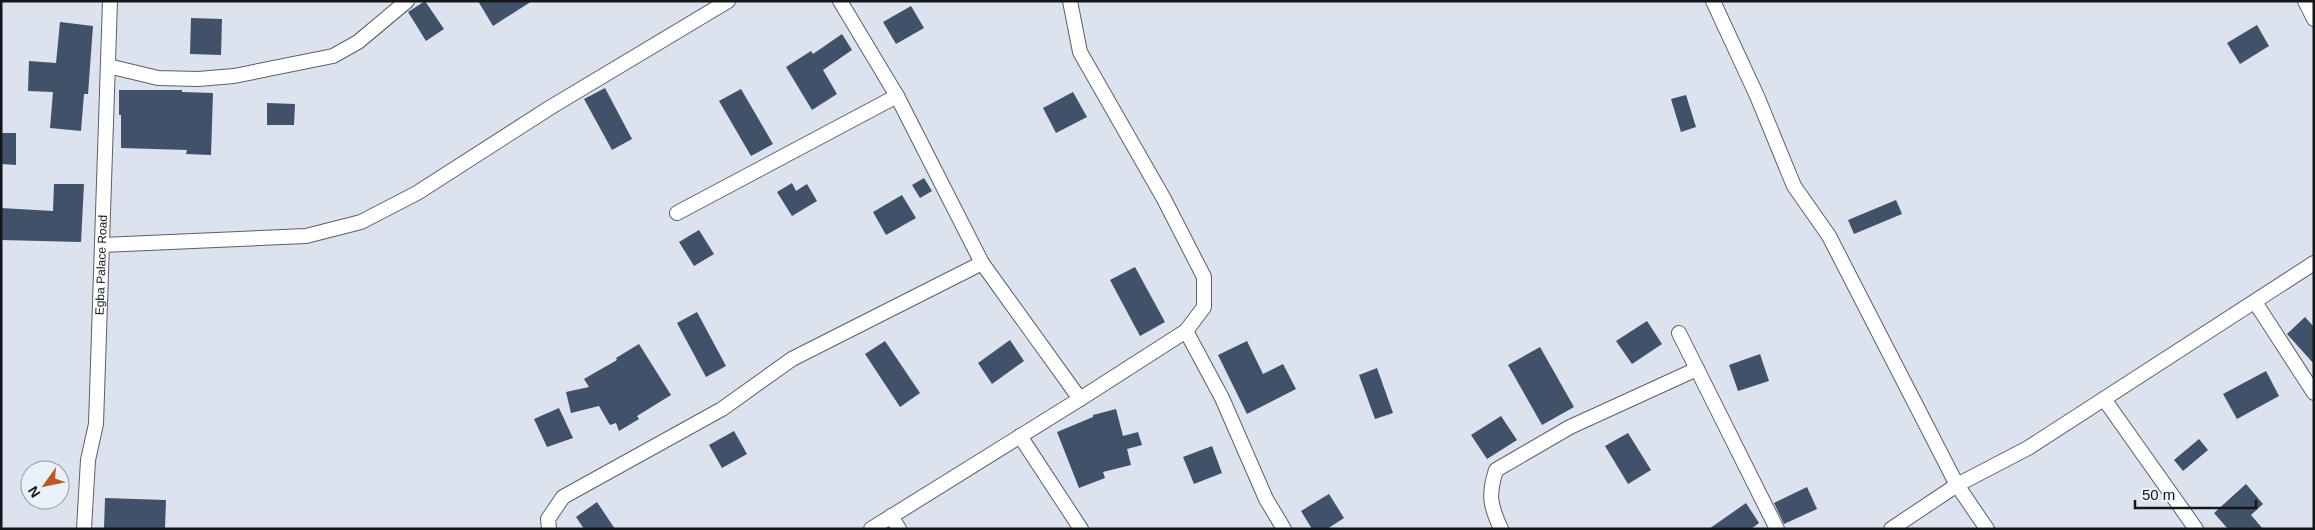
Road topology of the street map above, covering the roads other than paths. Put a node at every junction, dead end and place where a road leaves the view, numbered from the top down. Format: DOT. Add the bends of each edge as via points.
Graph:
graph roads {
  1 [pos="110,1"];
  2 [pos="407,1"];
  3 [pos="728,1"];
  4 [pos="840,1"];
  5 [pos="1070,1"];
  6 [pos="1713,1"];
  7 [pos="2305,1"];
  8 [pos="2314,18"];
  9 [pos="108,66"];
  10 [pos="897,96"];
  11 [pos="677,213"];
  12 [pos="102,245"];
  13 [pos="982,263"];
  14 [pos="2314,263"];
  15 [pos="2255,302"];
  16 [pos="1186,332"];
  17 [pos="1679,333"];
  18 [pos="1698,369"];
  19 [pos="2314,393"];
  20 [pos="1080,399"];
  21 [pos="2104,399"];
  22 [pos="1020,436"];
  23 [pos="1957,485"];
  24 [pos="891,516"];
  25 [pos="84,529"];
  26 [pos="549,529"];
  27 [pos="871,529"];
  28 [pos="899,529"];
  29 [pos="1080,529"];
  30 [pos="1284,529"];
  31 [pos="1502,529"];
  32 [pos="1777,529"];
  33 [pos="1891,529"];
  34 [pos="1987,529"];
  35 [pos="2196,529"];
  1 -- 9 [label="street, Egba Palace Road"];
  2 -- 9 [label="street" via="358,42 332,56 234,76 198,79 158,78"];
  3 -- 12 [label="street" via="551,107 417,193 361,222 306,236"];
  4 -- 10 [label="street"];
  5 -- 16 [label="street" via="1080,52 1164,199 1204,277 1204,307"];
  6 -- 23 [label="street" via="1794,186 1829,236"];
  7 -- 8 [label="street"];
  9 -- 12 [label="street, Egba Palace Road"];
  10 -- 11 [label="street"];
  10 -- 13 [label="street"];
  12 -- 25 [label="street, Egba Palace Road" via="96,424 88,460"];
  13 -- 20 [label="street"];
  13 -- 26 [label="street" via="792,359 722,409 563,496 548,519"];
  14 -- 15 [label="street"];
  15 -- 19 [label="street"];
  15 -- 21 [label="street"];
  16 -- 20 [label="street"];
  16 -- 30 [label="street" via="1222,398 1266,499"];
  17 -- 18 [label="street"];
  18 -- 31 [label="street" via="1570,427 1496,470 1490,489 1494,513"];
  18 -- 32 [label="street"];
  20 -- 22 [label="street"];
  21 -- 23 [label="street" via="2028,448"];
  21 -- 35 [label="street"];
  22 -- 24 [label="street"];
  22 -- 29 [label="street"];
  23 -- 33 [label="street"];
  23 -- 34 [label="street"];
  24 -- 27 [label="street"];
  24 -- 28 [label="street"];
}
